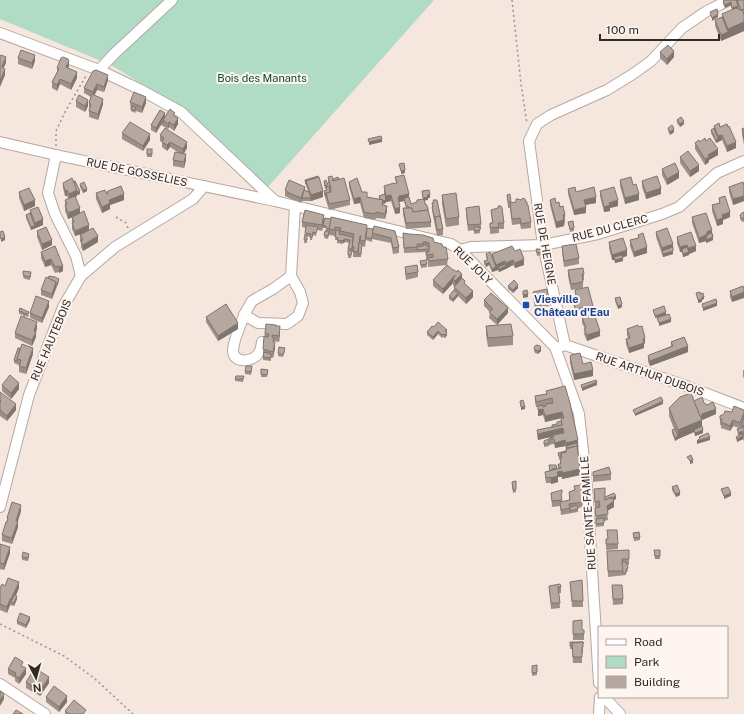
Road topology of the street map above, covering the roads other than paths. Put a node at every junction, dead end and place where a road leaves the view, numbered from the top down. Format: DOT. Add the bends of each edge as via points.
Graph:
graph roads {
  1 [pos="172,0"];
  2 [pos="729,0"];
  3 [pos="0,33"];
  4 [pos="95,69"];
  5 [pos="0,142"];
  6 [pos="56,154"];
  7 [pos="744,161"];
  8 [pos="204,186"];
  9 [pos="275,200"];
  10 [pos="295,206"];
  11 [pos="543,245"];
  12 [pos="460,250"];
  13 [pos="81,276"];
  14 [pos="291,276"];
  15 [pos="244,315"];
  16 [pos="262,342"];
  17 [pos="560,346"];
  18 [pos="744,408"];
  19 [pos="0,507"];
  20 [pos="598,667"];
  21 [pos="0,684"];
  22 [pos="600,698"];
  23 [pos="602,698"];
  24 [pos="45,714"];
  25 [pos="599,714"];
  26 [pos="620,714"];
  1 -- 4 [label="street"];
  2 -- 11 [label="street, RUE DE HEIGNE" via="682,28 651,61 633,74 607,90 537,124 529,141"];
  3 -- 4 [label="street"];
  4 -- 9 [label="street" via="181,112"];
  5 -- 6 [label="street, RUE DE GOSSELIES"];
  6 -- 8 [label="street, RUE DE GOSSELIES"];
  6 -- 13 [label="street" via="48,193 55,214 76,256"];
  7 -- 11 [label="street, RUE DU CLERC" via="717,173 679,207 598,234"];
  8 -- 9 [label="street, RUE DE GOSSELIES"];
  8 -- 13 [label="street, RUE HAUTEBOIS" via="193,199 115,247"];
  9 -- 10 [label="street, RUE JOLY"];
  10 -- 12 [label="street, RUE JOLY" via="451,244"];
  10 -- 14 [label="street"];
  11 -- 12 [label="street, RUE DU CLERC" via="471,247"];
  11 -- 17 [label="street, RUE DE HEIGNE"];
  12 -- 17 [label="street, RUE JOLY"];
  13 -- 19 [label="street, RUE HAUTEBOIS" via="63,307 29,395"];
  14 -- 15 [label="street" via="252,301"];
  14 -- 15 [label="street" via="303,303 298,316 286,324 258,323"];
  15 -- 16 [label="street" via="233,354 241,360 255,358 261,350"];
  17 -- 18 [label="street, RUE ARTHUR DUBOIS" via="689,386"];
  17 -- 20 [label="street, RUE SAINTE-FAMILLE" via="579,414 587,488"];
  21 -- 24 [label="street"];
  22 -- 25 [label="street"];
  23 -- 26 [label="street"];
}
